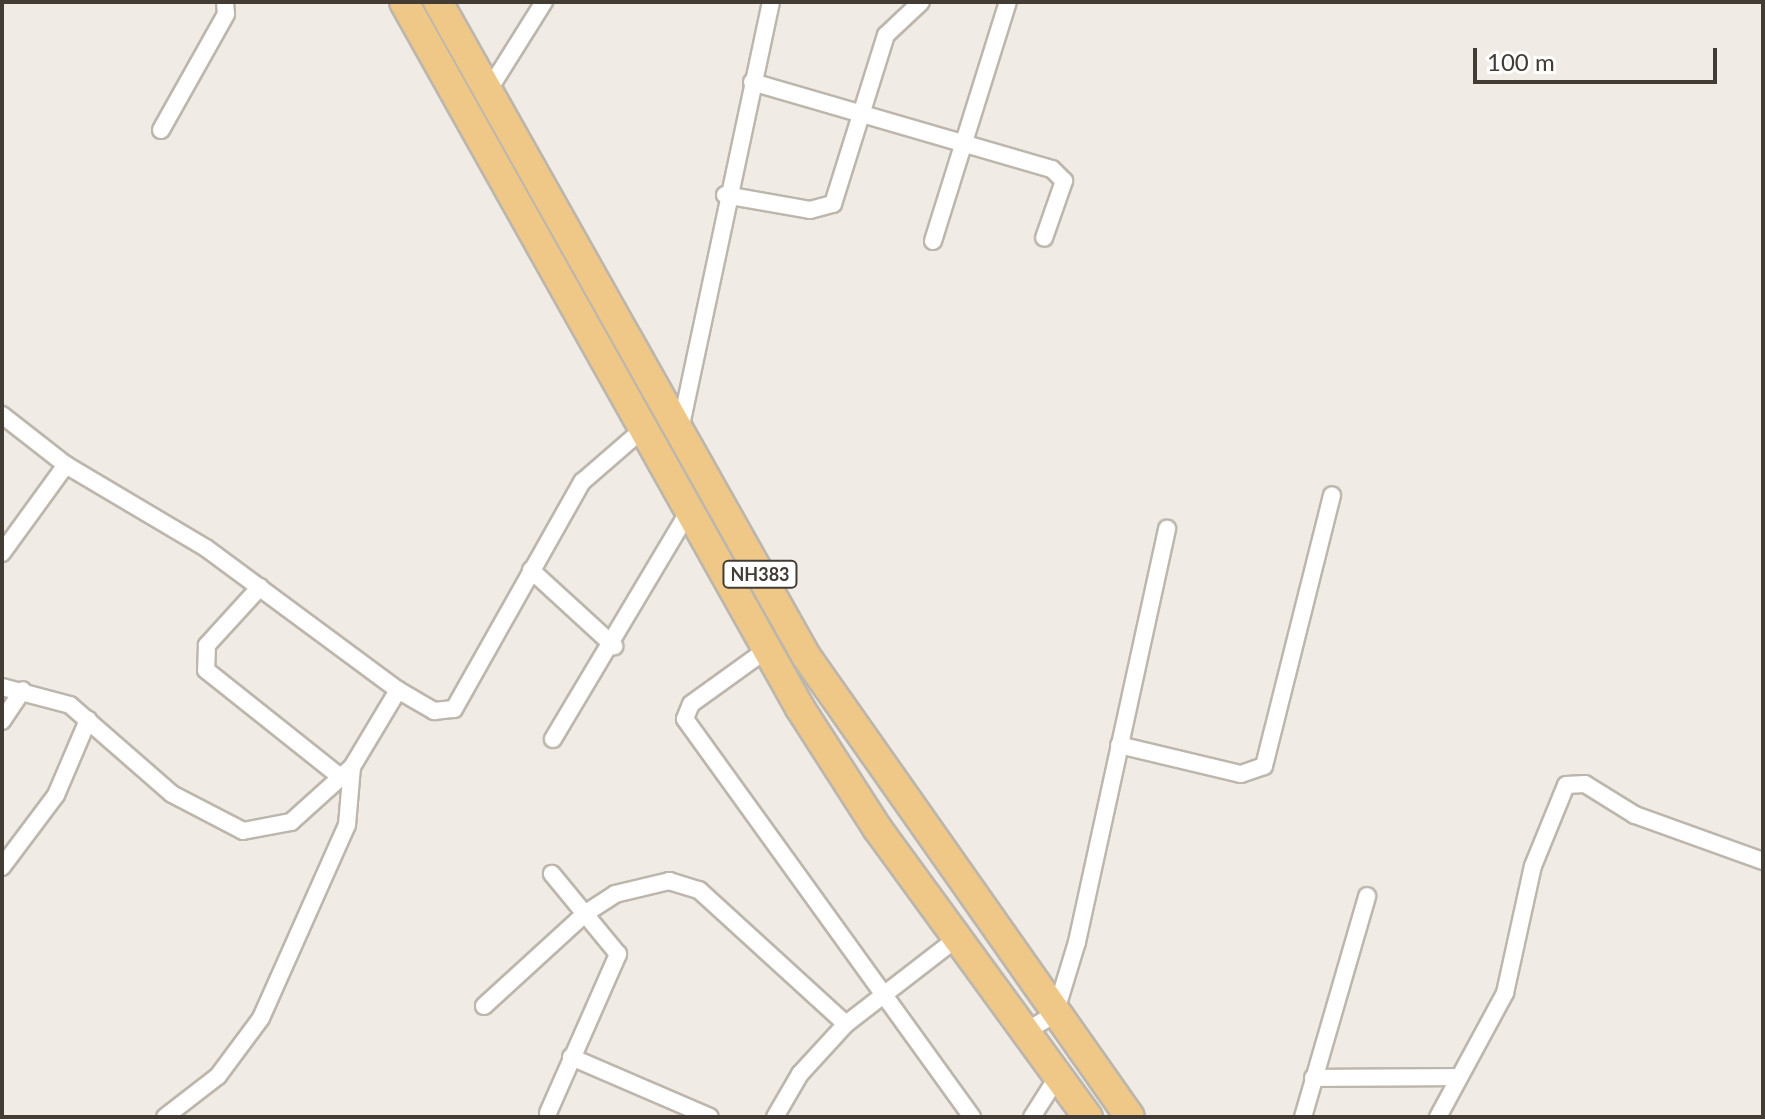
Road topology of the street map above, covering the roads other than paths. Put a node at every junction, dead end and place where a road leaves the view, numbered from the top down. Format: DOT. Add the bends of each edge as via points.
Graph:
graph roads {
  1 [pos="225,2"];
  2 [pos="404,2"];
  3 [pos="438,2"];
  4 [pos="544,2"];
  5 [pos="771,2"];
  6 [pos="921,2"];
  7 [pos="1008,2"];
  8 [pos="752,82"];
  9 [pos="490,88"];
  10 [pos="863,113"];
  11 [pos="161,130"];
  12 [pos="963,140"];
  13 [pos="725,195"];
  14 [pos="1044,238"];
  15 [pos="933,241"];
  16 [pos="2,415"];
  17 [pos="642,430"];
  18 [pos="680,430"];
  19 [pos="66,465"];
  20 [pos="1332,495"];
  21 [pos="687,514"];
  22 [pos="1167,529"];
  23 [pos="2,553"];
  24 [pos="531,570"];
  25 [pos="260,587"];
  26 [pos="614,646"];
  27 [pos="766,650"];
  28 [pos="2,687"];
  29 [pos="23,690"];
  30 [pos="398,690"];
  31 [pos="88,720"];
  32 [pos="2,721"];
  33 [pos="553,739"];
  34 [pos="1119,745"];
  35 [pos="348,773"];
  36 [pos="1763,861"];
  37 [pos="2,867"];
  38 [pos="552,874"];
  39 [pos="1367,896"];
  40 [pos="586,913"];
  41 [pos="956,939"];
  42 [pos="882,996"];
  43 [pos="484,1006"];
  44 [pos="1055,1014"];
  45 [pos="846,1024"];
  46 [pos="1026,1031"];
  47 [pos="571,1057"];
  48 [pos="1058,1076"];
  49 [pos="1459,1077"];
  50 [pos="1313,1078"];
  51 [pos="548,1113"];
  52 [pos="165,1117"];
  53 [pos="710,1117"];
  54 [pos="775,1117"];
  55 [pos="972,1117"];
  56 [pos="1032,1117"];
  57 [pos="1088,1117"];
  58 [pos="1130,1117"];
  59 [pos="1303,1117"];
  60 [pos="1438,1117"];
  1 -- 11 [label="street" via="226,14"];
  2 -- 17 [label="highway, NH383"];
  3 -- 9 [label="highway, NH383"];
  4 -- 9 [label="street"];
  5 -- 8 [label="street"];
  6 -- 10 [label="street" via="886,35"];
  7 -- 12 [label="street"];
  8 -- 10 [label="street"];
  8 -- 13 [label="street"];
  9 -- 18 [label="highway, NH383"];
  10 -- 12 [label="street"];
  10 -- 13 [label="street" via="838,194 823,211"];
  12 -- 14 [label="street" via="1061,175"];
  12 -- 15 [label="street"];
  13 -- 18 [label="street"];
  16 -- 19 [label="street"];
  17 -- 21 [label="highway, NH383"];
  17 -- 24 [label="street" via="600,460"];
  18 -- 44 [label="highway, NH383" via="806,656"];
  19 -- 23 [label="street"];
  19 -- 25 [label="street"];
  20 -- 34 [label="street" via="1264,766 1241,774"];
  21 -- 26 [label="street"];
  21 -- 27 [label="highway, NH383"];
  22 -- 34 [label="street"];
  24 -- 26 [label="street"];
  24 -- 30 [label="street" via="454,709 434,711"];
  25 -- 30 [label="street"];
  25 -- 35 [label="street" via="207,645 206,670"];
  26 -- 33 [label="street"];
  27 -- 41 [label="highway, NH383"];
  27 -- 42 [label="street" via="691,704 685,719"];
  28 -- 29 [label="street"];
  29 -- 31 [label="street" via="70,705"];
  29 -- 32 [label="street"];
  30 -- 35 [label="street"];
  31 -- 35 [label="street" via="172,794 243,831 291,822"];
  31 -- 37 [label="street" via="56,795"];
  34 -- 44 [label="street"];
  35 -- 52 [label="street" via="347,825 261,1018 218,1076"];
  36 -- 49 [label="street" via="1635,815 1585,784 1566,785 1533,866 1505,993 1488,1035"];
  38 -- 40 [label="street"];
  39 -- 50 [label="street"];
  40 -- 43 [label="street"];
  40 -- 45 [label="street" via="652,883 685,883"];
  40 -- 47 [label="street" via="618,954"];
  41 -- 42 [label="street"];
  41 -- 46 [label="highway, NH383"];
  42 -- 45 [label="street"];
  42 -- 55 [label="street"];
  44 -- 46 [label="street"];
  44 -- 58 [label="highway, NH383"];
  45 -- 54 [label="street" via="800,1074"];
  46 -- 48 [label="highway, NH383"];
  47 -- 51 [label="street"];
  47 -- 53 [label="street"];
  48 -- 56 [label="street"];
  48 -- 57 [label="highway, NH383"];
  49 -- 50 [label="street"];
  49 -- 60 [label="street"];
  50 -- 59 [label="street"];
}
